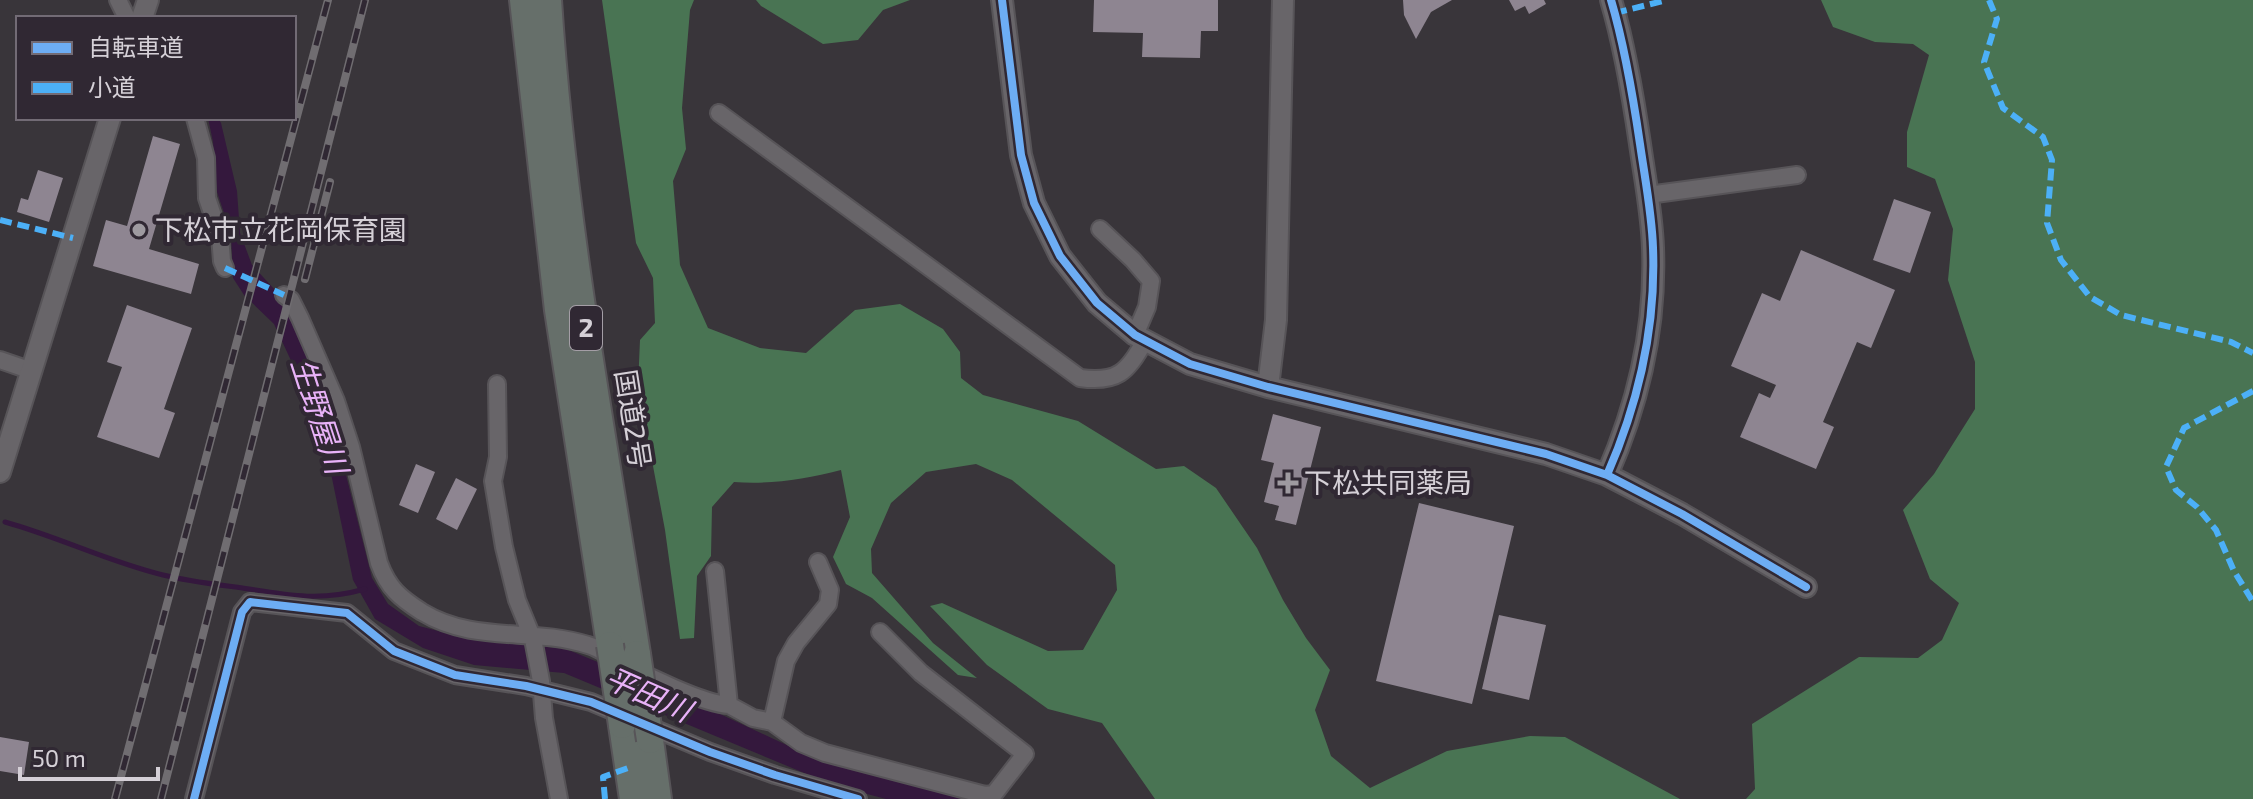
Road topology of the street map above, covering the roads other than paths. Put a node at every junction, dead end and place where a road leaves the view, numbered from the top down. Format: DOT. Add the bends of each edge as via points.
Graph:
graph roads {
  1 [pos="523,0"];
  2 [pos="548,0"];
  3 [pos="1002,0"];
  4 [pos="1283,0"];
  5 [pos="1611,0"];
  6 [pos="719,113"];
  7 [pos="109,120"];
  8 [pos="196,120"];
  9 [pos="1797,175"];
  10 [pos="1648,195"];
  11 [pos="1100,229"];
  12 [pos="225,268"];
  13 [pos="284,295"];
  14 [pos="1140,338"];
  15 [pos="0,360"];
  16 [pos="32,371"];
  17 [pos="497,384"];
  18 [pos="1268,387"];
  19 [pos="0,472"];
  20 [pos="1607,475"];
  21 [pos="818,562"];
  22 [pos="715,571"];
  23 [pos="1806,587"];
  24 [pos="880,632"];
  25 [pos="532,636"];
  26 [pos="542,686"];
  27 [pos="729,705"];
  28 [pos="772,722"];
  29 [pos="985,797"];
  30 [pos="194,799"];
  31 [pos="559,799"];
  32 [pos="633,799"];
  33 [pos="658,799"];
  34 [pos="858,799"];
  1 -- 32 [label="highway, 国道2号 / 2, bridge" via="558,310"];
  2 -- 33 [label="highway, 国道2号 / 2, bridge" via="557,123"];
  3 -- 14 [label="street" via="1021,155 1034,203 1060,256 1097,303"];
  4 -- 18 [label="street" via="1276,320"];
  5 -- 10 [label="street"];
  6 -- 14 [label="street" via="1080,378 1103,381 1121,373 1138,354"];
  7 -- 16 [label="street"];
  8 -- 12 [label="street"];
  9 -- 10 [label="street"];
  10 -- 20 [label="street" via="1653,302 1642,371"];
  11 -- 14 [label="street" via="1151,281"];
  13 -- 25 [label="street" via="300,318 336,401 386,582 398,598 440,623 465,631"];
  14 -- 18 [label="street" via="1190,364"];
  15 -- 16 [label="street"];
  16 -- 19 [label="street"];
  17 -- 25 [label="street" via="498,457 493,481 517,600"];
  18 -- 20 [label="street" via="1546,454"];
  20 -- 23 [label="street"];
  21 -- 28 [label="street" via="830,590 828,604 786,661"];
  22 -- 27 [label="street"];
  24 -- 29 [label="street" via="921,673 1025,754 994,794"];
  25 -- 26 [label="street"];
  25 -- 27 [label="street" via="591,645 684,691"];
  26 -- 30 [label="street" via="455,675 394,651 347,613 250,602 242,612"];
  26 -- 31 [label="street"];
  26 -- 34 [label="street" via="710,752"];
  27 -- 28 [label="street"];
  28 -- 29 [label="street" via="825,753"];
}
